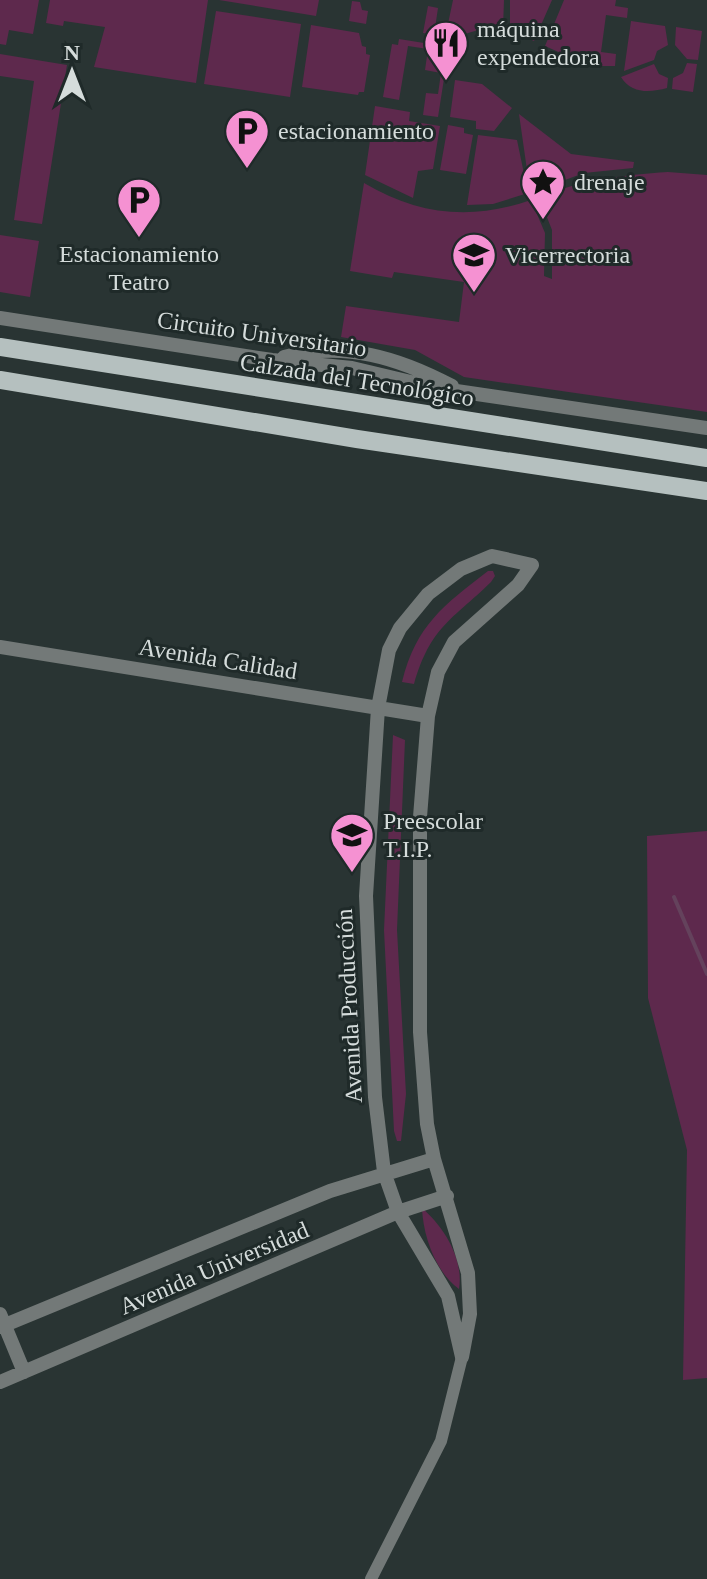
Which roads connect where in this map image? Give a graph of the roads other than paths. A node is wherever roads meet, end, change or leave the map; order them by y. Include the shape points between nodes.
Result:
1 (0, 318) edge
2 (0, 347) edge
3 (0, 380) edge
4 (707, 428) edge
5 (707, 458) edge
6 (707, 491) edge
7 (0, 647) edge
8 (378, 708) junction
9 (428, 716) junction
10 (434, 1159) junction
11 (384, 1172) junction
12 (447, 1196) junction
13 (398, 1212) junction
14 (2, 1322) edge
15 (462, 1357) junction
16 (24, 1372) junction
17 (0, 1382) edge
18 (371, 1579) edge

1 - 4 street, Circuito Universitario via 352,368 463,392
2 - 5 main road, Calzada del Tecnológico
3 - 6 main road
7 - 8 street, Avenida Calidad
8 - 9 street, Avenida Calidad
8 - 9 street, Avenida Producción via 389,650 428,594 480,560 506,557 532,565 518,585 454,642 438,672
8 - 11 street, Avenida Producción via 366,896 375,1097
9 - 10 street, Avenida Producción via 417,963
10 - 11 street, Avenida Universidad
10 - 12 street, Avenida Producción
11 - 13 street, Avenida Producción
11 - 14 street, Avenida Universidad
12 - 13 street, Avenida Universidad
12 - 15 street, Avenida Producción via 471,1295
13 - 15 street, Avenida Producción via 448,1296
13 - 16 street, Avenida Universidad
14 - 16 street
15 - 18 street, Avenida Producción via 441,1441
16 - 17 street, Avenida Universidad

